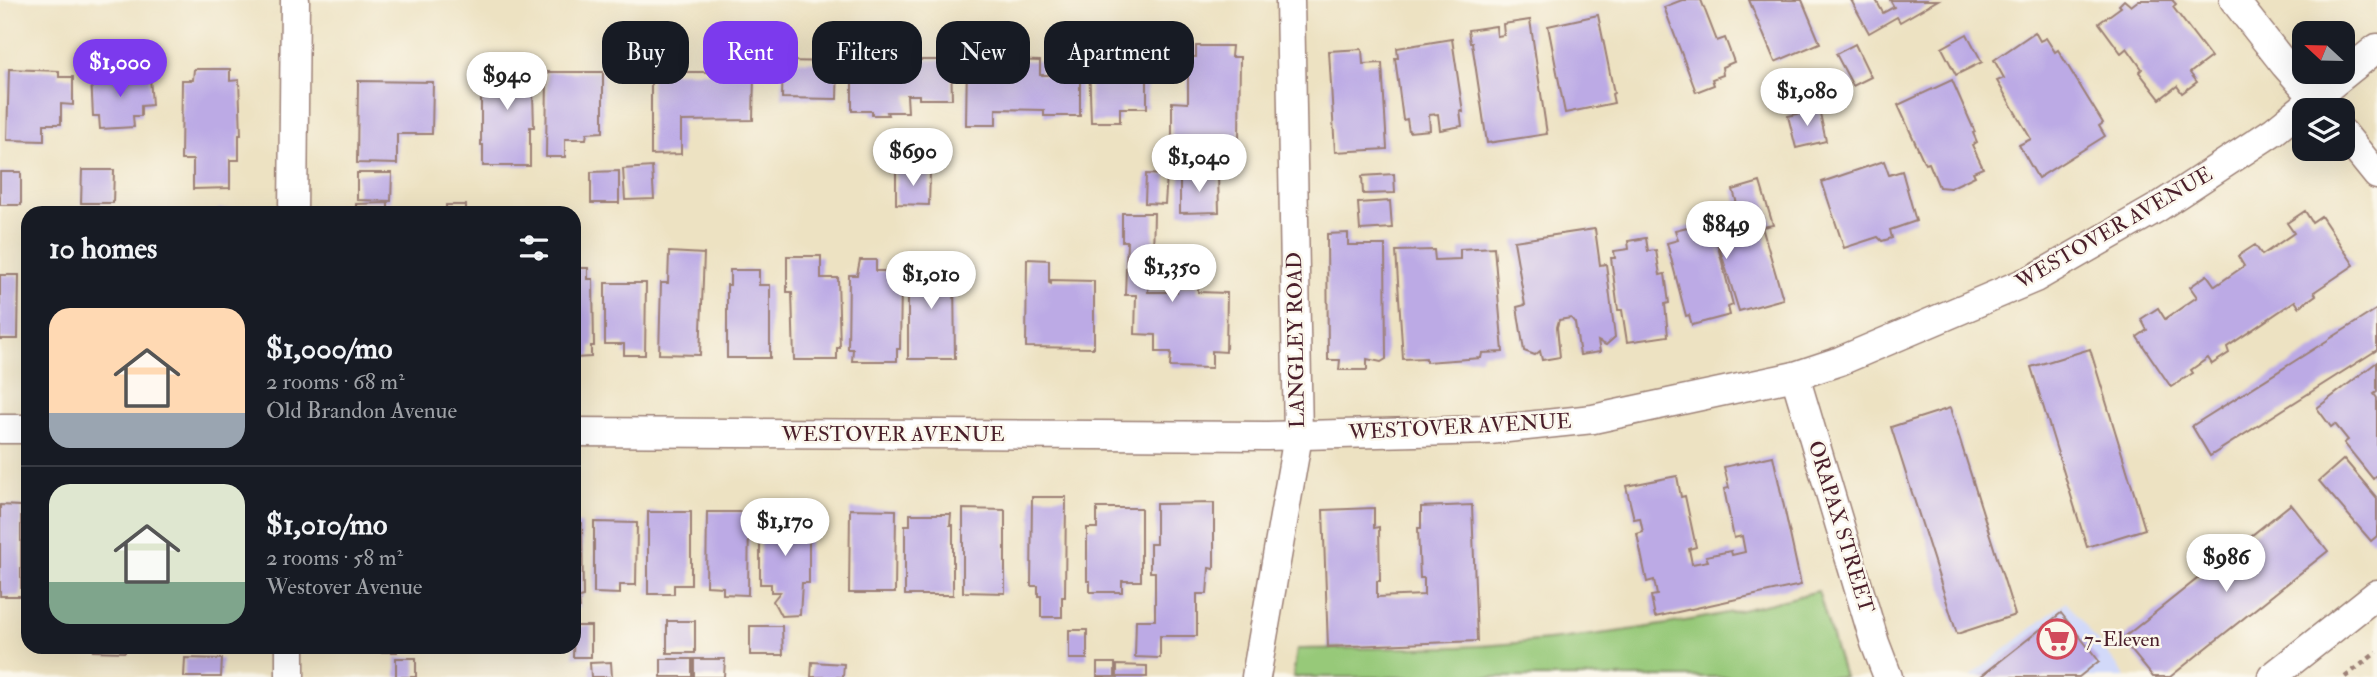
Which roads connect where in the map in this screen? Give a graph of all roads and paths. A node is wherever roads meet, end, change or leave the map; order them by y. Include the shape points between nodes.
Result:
1 (295, 0) edge
2 (1290, 0) edge
3 (2234, 0) edge
4 (2377, 48) edge
5 (2315, 98) edge
6 (2326, 98) edge
7 (2292, 120) edge
8 (2355, 148) edge
9 (2377, 175) edge
10 (293, 206) edge
11 (1795, 376) junction
12 (0, 429) edge
13 (21, 429) edge
14 (581, 432) edge
15 (1298, 436) junction
16 (2377, 594) edge
17 (2377, 652) edge
18 (290, 654) edge
19 (290, 677) edge
20 (1256, 677) edge
21 (1888, 677) edge
22 (2273, 677) edge
23 (2346, 677) edge

1 - 10 street
2 - 15 street, LANGLEY ROAD
3 - 5 street
4 - 6 street, WESTOVER AVENUE
7 - 11 street, WESTOVER AVENUE via 2157,208 2035,278
8 - 9 street
11 - 15 street, WESTOVER AVENUE via 1593,419 1489,430
11 - 21 street, ORAPAX STREET
12 - 13 street
14 - 15 street, WESTOVER AVENUE
15 - 20 street, LANGLEY ROAD
16 - 22 street
17 - 23 path
18 - 19 street

